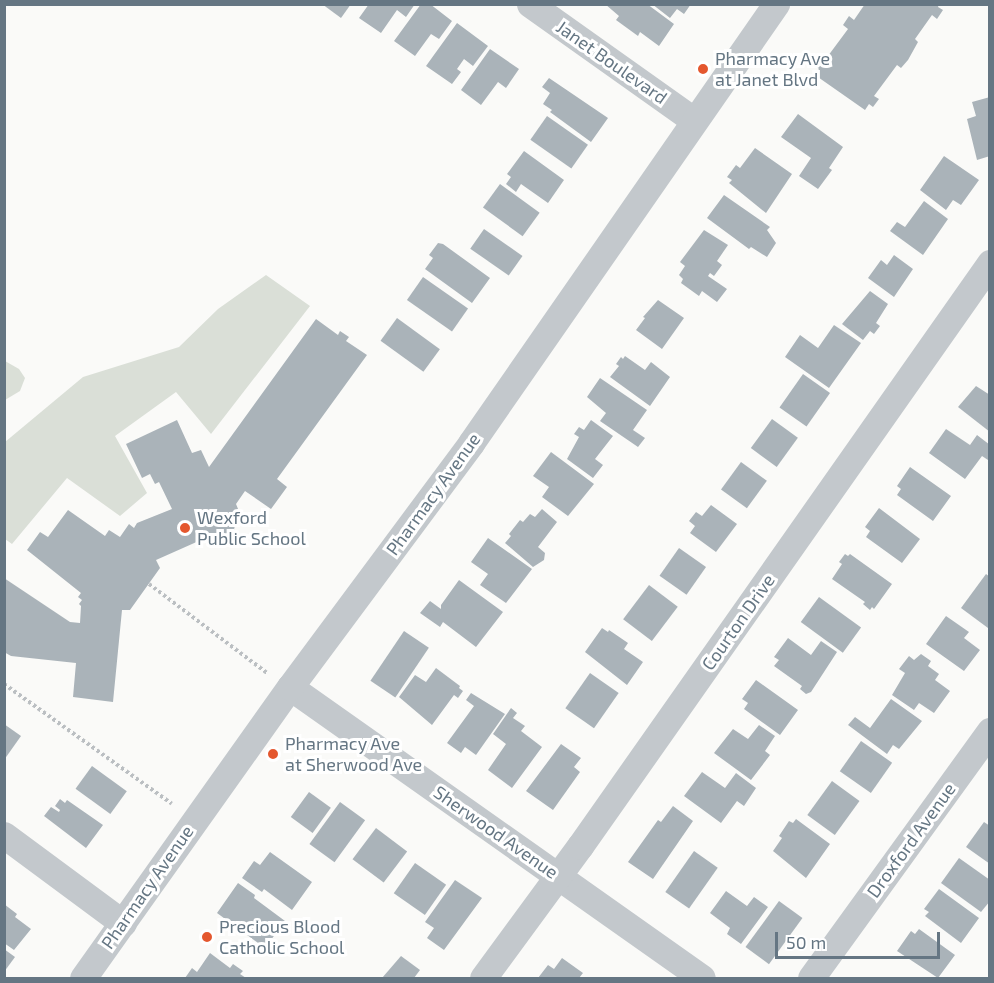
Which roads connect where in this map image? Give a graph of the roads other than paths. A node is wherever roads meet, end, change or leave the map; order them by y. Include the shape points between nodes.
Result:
1 (530, 4) edge
2 (776, 4) edge
3 (693, 120) junction
4 (990, 263) edge
5 (278, 680) junction
6 (990, 731) edge
7 (4, 836) edge
8 (557, 874) junction
9 (123, 923) junction
10 (83, 978) edge
11 (483, 978) edge
12 (702, 978) edge
13 (812, 978) edge

1 - 3 street, Janet Boulevard
2 - 3 street, Pharmacy Avenue
3 - 5 street, Pharmacy Avenue via 471,444
4 - 8 street, Courton Drive
5 - 8 street, Sherwood Avenue
5 - 9 street, Pharmacy Avenue
6 - 13 street, Droxford Avenue
7 - 9 street
8 - 11 street, Courton Drive
8 - 12 street, Sherwood Avenue
9 - 10 street, Pharmacy Avenue

